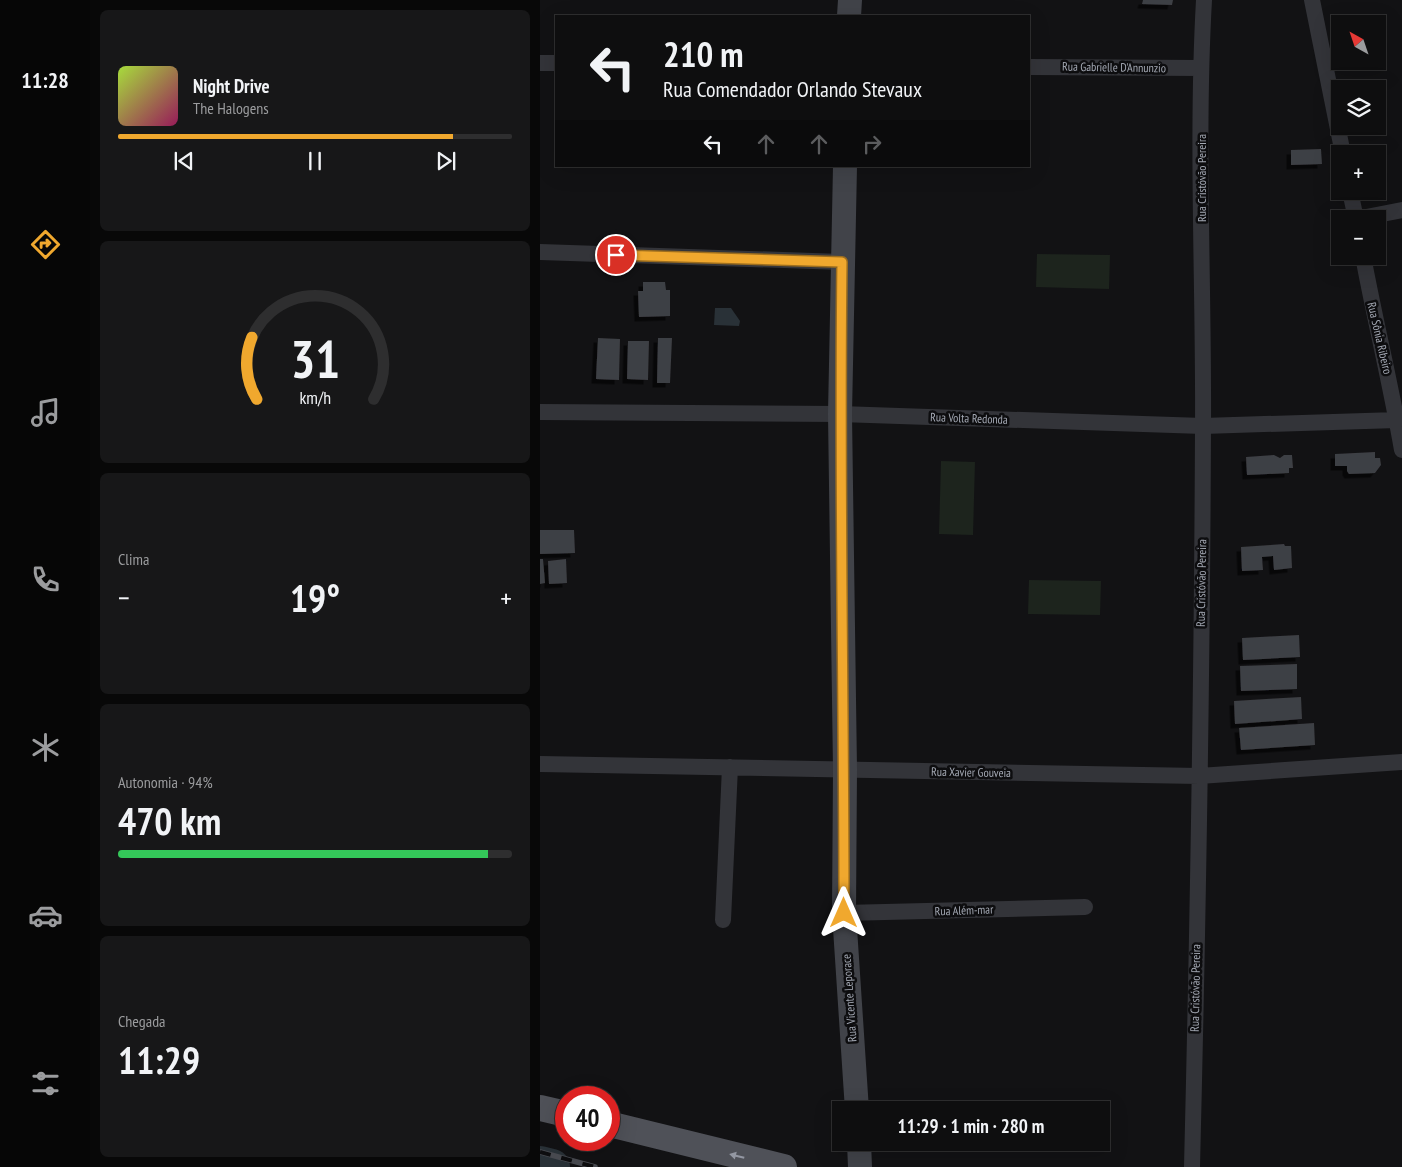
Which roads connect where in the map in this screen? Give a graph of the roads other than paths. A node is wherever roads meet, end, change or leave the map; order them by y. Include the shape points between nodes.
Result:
1 (850, 0) edge
2 (1204, 0) edge
3 (1312, 0) edge
4 (849, 15) edge
5 (540, 63) edge
6 (555, 63) edge
7 (1030, 66) edge
8 (1200, 68) junction
9 (1341, 145) edge
10 (845, 167) edge
11 (1402, 210) edge
12 (1386, 213) edge
13 (540, 252) edge
14 (842, 262) junction
15 (1365, 265) edge
16 (1397, 394) edge
17 (540, 412) edge
18 (840, 414) junction
19 (1397, 420) junction
20 (1203, 426) junction
21 (1402, 450) edge
22 (1402, 762) edge
23 (540, 764) edge
24 (730, 767) junction
25 (845, 770) junction
26 (1199, 776) junction
27 (1085, 907) dead end
28 (844, 913) junction
29 (723, 920) dead end
30 (856, 1101) edge
31 (540, 1108) edge
32 (555, 1111) edge
33 (620, 1127) edge
34 (859, 1151) edge
35 (784, 1167) edge
36 (860, 1167) edge
37 (1192, 1167) edge

1 - 4 street
2 - 8 street, Rua Cristóvão Pereira
3 - 9 street
5 - 6 street
7 - 8 street, Rua Gabrielle D'Annunzio
8 - 20 street, Rua Cristóvão Pereira
10 - 14 street, Rua Vicente Leporace
11 - 12 street
13 - 14 street
14 - 18 street, Rua Vicente Leporace
15 - 16 street, Rua Sônia Ribeiro
16 - 19 street, Rua Sônia Ribeiro
17 - 18 street, Rua Volta Redonda
18 - 20 street, Rua Volta Redonda
18 - 25 street, Rua Vicente Leporace
19 - 20 street, Rua Volta Redonda
19 - 21 street, Rua Sônia Ribeiro
20 - 26 street, Rua Cristóvão Pereira
22 - 26 street, Rua Xavier Gouveia
23 - 24 street, Rua Xavier Gouveia
24 - 25 street, Rua Xavier Gouveia
24 - 29 street
25 - 26 street, Rua Xavier Gouveia
25 - 28 street, Rua Vicente Leporace
26 - 37 street, Rua Cristóvão Pereira
27 - 28 street, Rua Além-mar
28 - 30 street, Rua Vicente Leporace
31 - 32 main road
35 -> 33 main road
34 - 36 street

